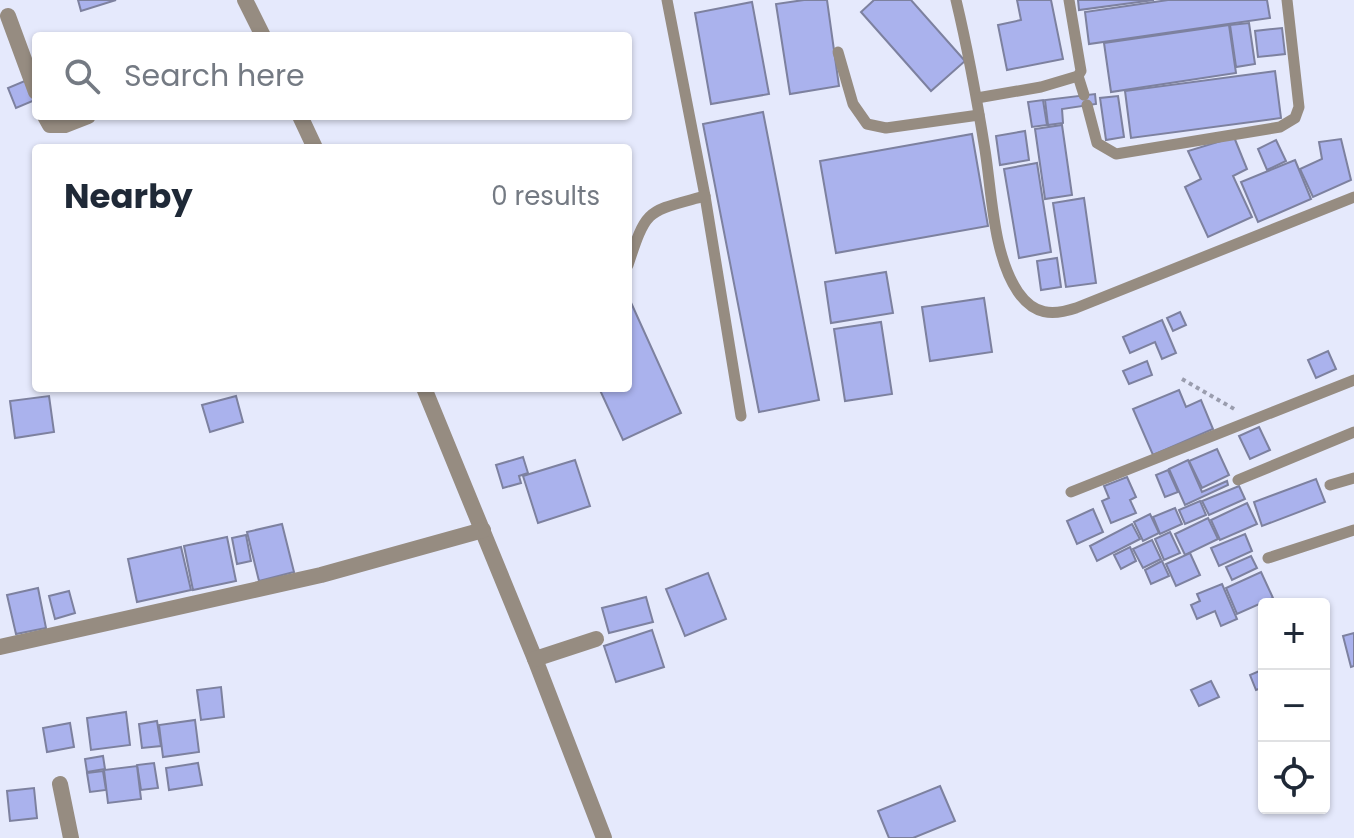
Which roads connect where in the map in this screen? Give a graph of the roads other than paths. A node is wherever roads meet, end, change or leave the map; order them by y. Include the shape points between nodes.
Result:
1 (245, 0) edge
2 (667, 0) edge
3 (956, 0) edge
4 (1069, 0) edge
5 (1287, 0) edge
6 (8, 16) dead end
7 (261, 32) edge
8 (838, 52) dead end
9 (1078, 76) junction
10 (32, 81) edge
11 (977, 98) junction
12 (979, 115) junction
13 (47, 120) edge
14 (78, 120) edge
15 (302, 120) edge
16 (313, 144) edge
17 (705, 196) junction
18 (1354, 197) edge
19 (632, 253) edge
20 (1354, 380) edge
21 (426, 392) edge
22 (741, 416) dead end
23 (1354, 432) edge
24 (1354, 478) edge
25 (1238, 480) dead end
26 (1330, 485) dead end
27 (1071, 492) dead end
28 (483, 530) junction
29 (1354, 530) edge
30 (1268, 558) dead end
31 (596, 639) dead end
32 (0, 647) edge
33 (535, 659) junction
34 (60, 784) dead end
35 (71, 838) edge
36 (604, 838) edge

1 - 7 street
2 - 17 lane
3 - 11 lane
4 - 9 lane
5 - 9 lane via 1299,107 1295,118 1280,127 1116,154 1097,143
6 - 10 street
8 - 12 lane via 853,104 867,124 886,128
9 - 11 lane
11 - 12 lane
12 - 18 lane via 1001,257 1019,294 1054,315
13 - 14 street via 50,125 65,125
15 - 16 street
17 - 19 lane via 650,215
17 - 22 lane
20 - 27 lane
21 - 28 street
23 - 25 lane
24 - 26 lane
28 - 32 street via 321,575
28 - 33 street
29 - 30 lane
31 - 33 street
33 - 36 street
34 - 35 street

